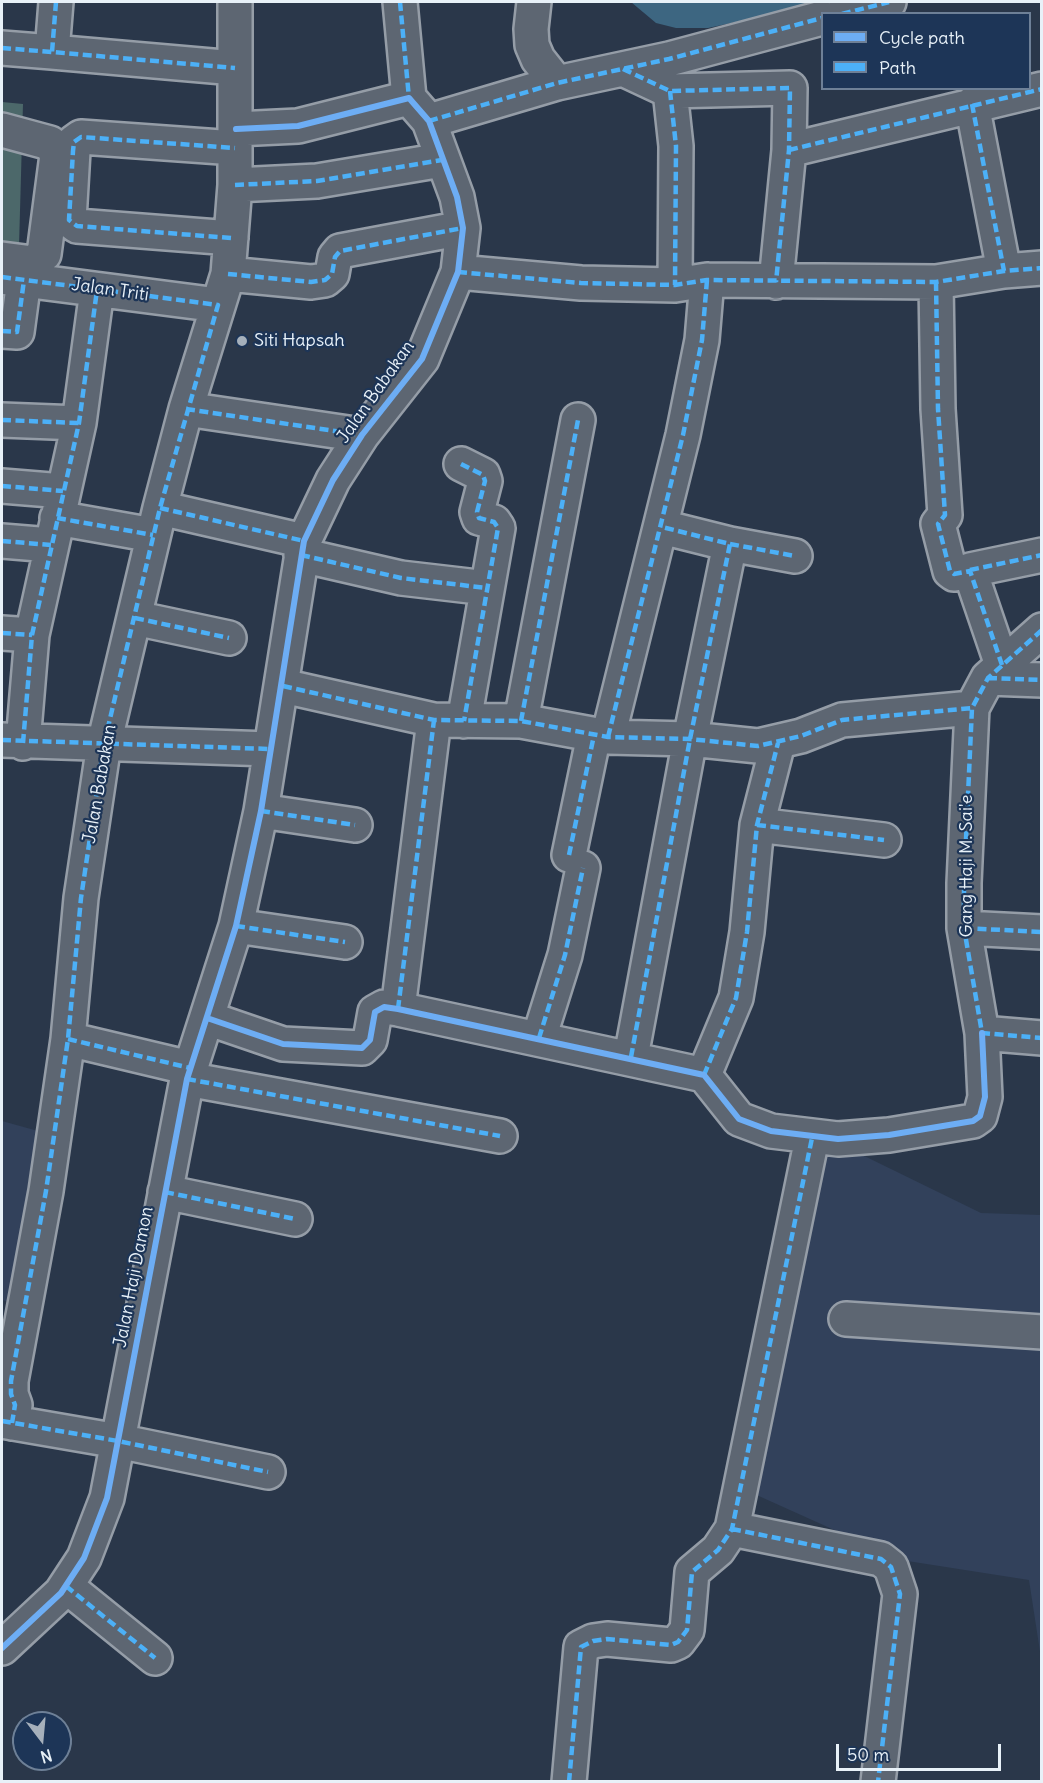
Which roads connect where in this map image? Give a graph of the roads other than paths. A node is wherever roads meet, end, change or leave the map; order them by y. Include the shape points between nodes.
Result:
1 (56, 2) edge
2 (235, 2) edge
3 (400, 2) edge
4 (534, 2) edge
5 (889, 2) edge
6 (850, 12) edge
7 (821, 18) edge
8 (2, 48) edge
9 (52, 52) junction
10 (235, 68) junction
11 (623, 69) junction
12 (557, 83) junction
13 (1041, 89) edge
14 (670, 91) junction
15 (972, 104) junction
16 (419, 109) junction
17 (2, 130) edge
18 (236, 139) junction
19 (789, 150) junction
20 (442, 160) junction
21 (235, 185) junction
22 (463, 228) junction
23 (231, 238) junction
24 (1041, 268) edge
25 (1004, 270) junction
26 (9, 272) edge
27 (458, 272) junction
28 (228, 274) junction
29 (707, 280) junction
30 (776, 282) junction
31 (936, 282) junction
32 (675, 285) junction
33 (97, 290) junction
34 (218, 305) junction
35 (2, 331) edge
36 (186, 409) junction
37 (2, 420) edge
38 (578, 420) dead end
39 (79, 423) junction
40 (362, 435) junction
41 (461, 464) dead end
42 (2, 486) edge
43 (57, 518) junction
44 (156, 521) junction
45 (663, 527) junction
46 (2, 541) edge
47 (730, 544) junction
48 (303, 548) junction
49 (1041, 555) edge
50 (795, 556) dead end
51 (970, 570) junction
52 (487, 588) junction
53 (135, 618) junction
54 (1041, 630) edge
55 (17, 634) edge
56 (229, 638) dead end
57 (995, 671) junction
58 (1041, 680) edge
59 (283, 686) junction
60 (972, 708) junction
61 (449, 721) junction
62 (521, 721) junction
63 (601, 736) junction
64 (690, 739) junction
65 (12, 742) edge
66 (778, 742) junction
67 (104, 744) junction
68 (270, 749) junction
69 (261, 811) junction
70 (355, 825) dead end
71 (757, 825) junction
72 (884, 840) dead end
73 (244, 883) joint
74 (236, 926) junction
75 (964, 928) junction
76 (1041, 932) edge
77 (345, 942) dead end
78 (398, 1009) junction
79 (207, 1018) junction
80 (982, 1033) junction
81 (539, 1038) junction
82 (1041, 1038) edge
83 (68, 1039) junction
84 (631, 1057) junction
85 (188, 1074) junction
86 (704, 1075) junction
87 (500, 1136) dead end
88 (812, 1138) junction
89 (165, 1192) junction
90 (295, 1219) dead end
91 (846, 1319) dead end
92 (1041, 1332) edge
93 (7, 1422) edge
94 (118, 1440) junction
95 (268, 1472) dead end
96 (732, 1529) junction
97 (66, 1586) junction
98 (2, 1648) edge
99 (155, 1658) dead end
100 (569, 1782) edge
101 (878, 1782) edge

1 - 9 street
2 - 10 street, Jalan Babakan
3 - 16 street, Jalan Babakan
4 - 12 street via 532,45
5 - 6 street
7 - 11 street
8 - 9 street
9 - 10 street
10 - 18 street, Jalan Babakan
11 - 12 street
11 - 14 street
12 - 16 street
13 - 15 street
14 - 19 street via 790,88
14 - 32 street via 676,146
15 - 19 street
15 - 25 street
16 - 18 street
16 - 20 street, Jalan Babakan
17 - 26 street via 50,143 57,155 44,254
18 - 21 street, Jalan Babakan
18 - 23 street via 81,137 74,142 70,199 69,220 77,226
19 - 30 street
20 - 21 street via 317,181
20 - 22 street, Jalan Babakan via 458,197
21 - 23 street, Jalan Babakan
22 - 27 street, Jalan Babakan
22 - 28 street via 340,251 332,274 325,280
23 - 28 street, Jalan Babakan
24 - 25 street
25 - 31 street
26 - 33 street, Jalan Triti
26 - 35 street via 17,332
27 - 32 street via 581,283
27 - 40 street, Jalan Babakan via 422,359
28 - 34 street, Jalan Babakan
29 - 30 street
29 - 32 street
29 - 45 street via 702,340
30 - 31 street
31 - 51 street via 945,515 938,524 950,571 954,574
33 - 34 street, Jalan Triti
33 - 39 street
34 - 36 street, Jalan Babakan
36 - 40 street
36 - 44 street, Jalan Babakan
37 - 39 street
38 - 62 street
39 - 43 street
40 - 48 street, Jalan Babakan via 333,480
41 - 52 street via 483,475 485,482 477,512 479,518 494,522 498,528
42 - 43 street
43 - 44 street
43 - 46 street
43 - 55 street
44 - 48 street
44 - 53 street, Jalan Babakan
45 - 47 street
45 - 63 street
47 - 50 street
47 - 64 street
48 - 52 street via 400,578
48 - 59 street, Jalan Babakan
49 - 51 street
51 - 57 street
52 - 61 street
53 - 56 street
53 - 67 street, Jalan Babakan
54 - 57 street
55 - 65 street
57 - 58 street
57 - 60 street, Gang Haji M. Sai'e
59 - 61 street
59 - 68 street, Jalan Babakan
60 - 66 street via 842,720
60 - 75 street, Gang Haji M. Sai'e via 964,836
61 - 62 street
61 - 78 street
62 - 63 street
63 - 64 street
63 - 81 street via 576,861 565,955
64 - 66 street via 758,746
64 - 84 street
65 - 67 street
66 - 71 street
67 - 68 street
67 - 83 street, Jalan Babakan via 81,898
68 - 69 street, Jalan Babakan
69 - 70 street
69 - 73 street, Jalan Babakan
71 - 72 street
71 - 86 street via 736,998
73 - 74 street, Jalan Haji Damon
74 - 77 street
74 - 79 street, Jalan Haji Damon
75 - 76 street
75 - 80 street, Gang Haji M. Sai'e
78 - 79 street via 384,1007 375,1012 370,1040 362,1048 283,1044
78 - 81 street
79 - 85 street, Jalan Haji Damon
80 - 82 street
80 - 88 street, Gang Haji M. Sai'e via 986,1097 980,1116 974,1121 889,1135
81 - 84 street
83 - 85 street
83 - 93 street, Jalan Babakan via 46,1191 11,1381 10,1394 15,1405
84 - 86 street
85 - 87 street
85 - 89 street, Jalan Haji Damon
86 - 88 street via 739,1119 771,1131
88 - 96 street
89 - 90 street
89 - 94 street, Jalan Haji Damon
91 - 92 street
93 - 94 street
94 - 95 street
94 - 97 street, Jalan Haji Damon via 107,1498 84,1558
96 - 100 street via 718,1550 692,1572 687,1630 678,1642 671,1645 607,1639 581,1647
96 - 101 street via 881,1559 891,1567 900,1594
97 - 98 street, Jalan Haji Damon
97 - 99 street

